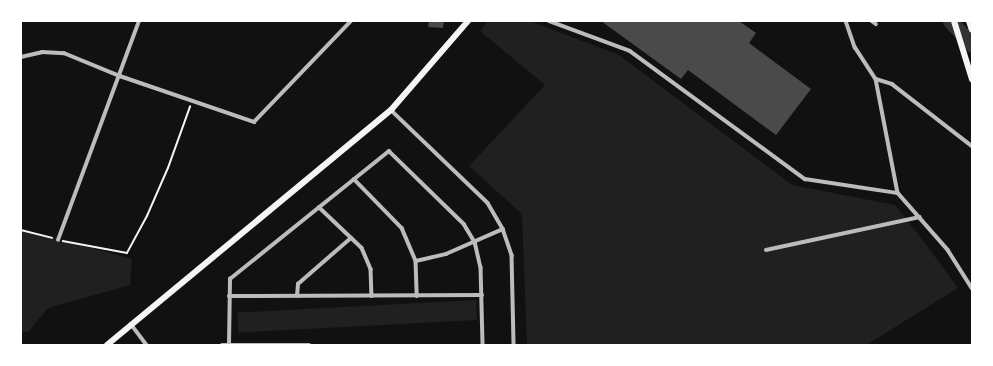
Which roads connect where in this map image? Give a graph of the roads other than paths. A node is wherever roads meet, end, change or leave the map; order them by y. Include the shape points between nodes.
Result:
1 (139, 21) edge
2 (351, 21) edge
3 (468, 21) edge
4 (549, 21) edge
5 (846, 21) edge
6 (872, 21) edge
7 (954, 21) edge
8 (969, 21) edge
9 (876, 24) dead end
10 (972, 30) edge
11 (21, 57) edge
12 (120, 76) junction
13 (876, 79) junction
14 (972, 79) edge
15 (391, 110) junction
16 (972, 146) edge
17 (354, 179) junction
18 (898, 193) junction
19 (319, 207) junction
20 (920, 216) junction
21 (503, 229) junction
22 (352, 238) junction
23 (58, 240) road end
24 (475, 242) junction
25 (766, 250) dead end
26 (416, 261) junction
27 (972, 288) edge
28 (482, 295) junction
29 (229, 296) junction
30 (297, 296) junction
31 (372, 296) junction
32 (417, 296) junction
33 (131, 324) junction
34 (229, 344) junction
35 (108, 345) edge
36 (147, 345) edge
37 (222, 345) edge
38 (309, 345) edge
39 (483, 345) edge
40 (514, 345) edge

1 - 12 street
2 - 12 street via 254,122
3 - 15 highway
4 - 18 street via 630,52 805,179
5 - 13 street via 855,47
6 - 9 street
7 - 14 highway
8 - 10 highway
11 - 12 street via 42,52 64,53
12 - 23 street
13 - 16 street via 892,84
13 - 18 street
15 - 21 street via 488,203
15 - 33 highway
17 - 19 street
17 - 24 street via 389,151 464,224
17 - 26 street via 402,228
18 - 20 street
19 - 22 street
19 - 29 street via 230,279
20 - 25 street
20 - 27 street via 948,250
21 - 24 street
21 - 40 street via 512,255
22 - 30 street via 298,284
22 - 31 street via 362,248 371,269
24 - 26 street via 446,254
24 - 28 street via 481,267
26 - 32 street
28 - 32 street
28 - 39 street
29 - 30 street
29 - 34 street
30 - 31 street
31 - 32 street
33 - 35 highway
33 - 36 street
34 - 37 street
34 - 38 street

